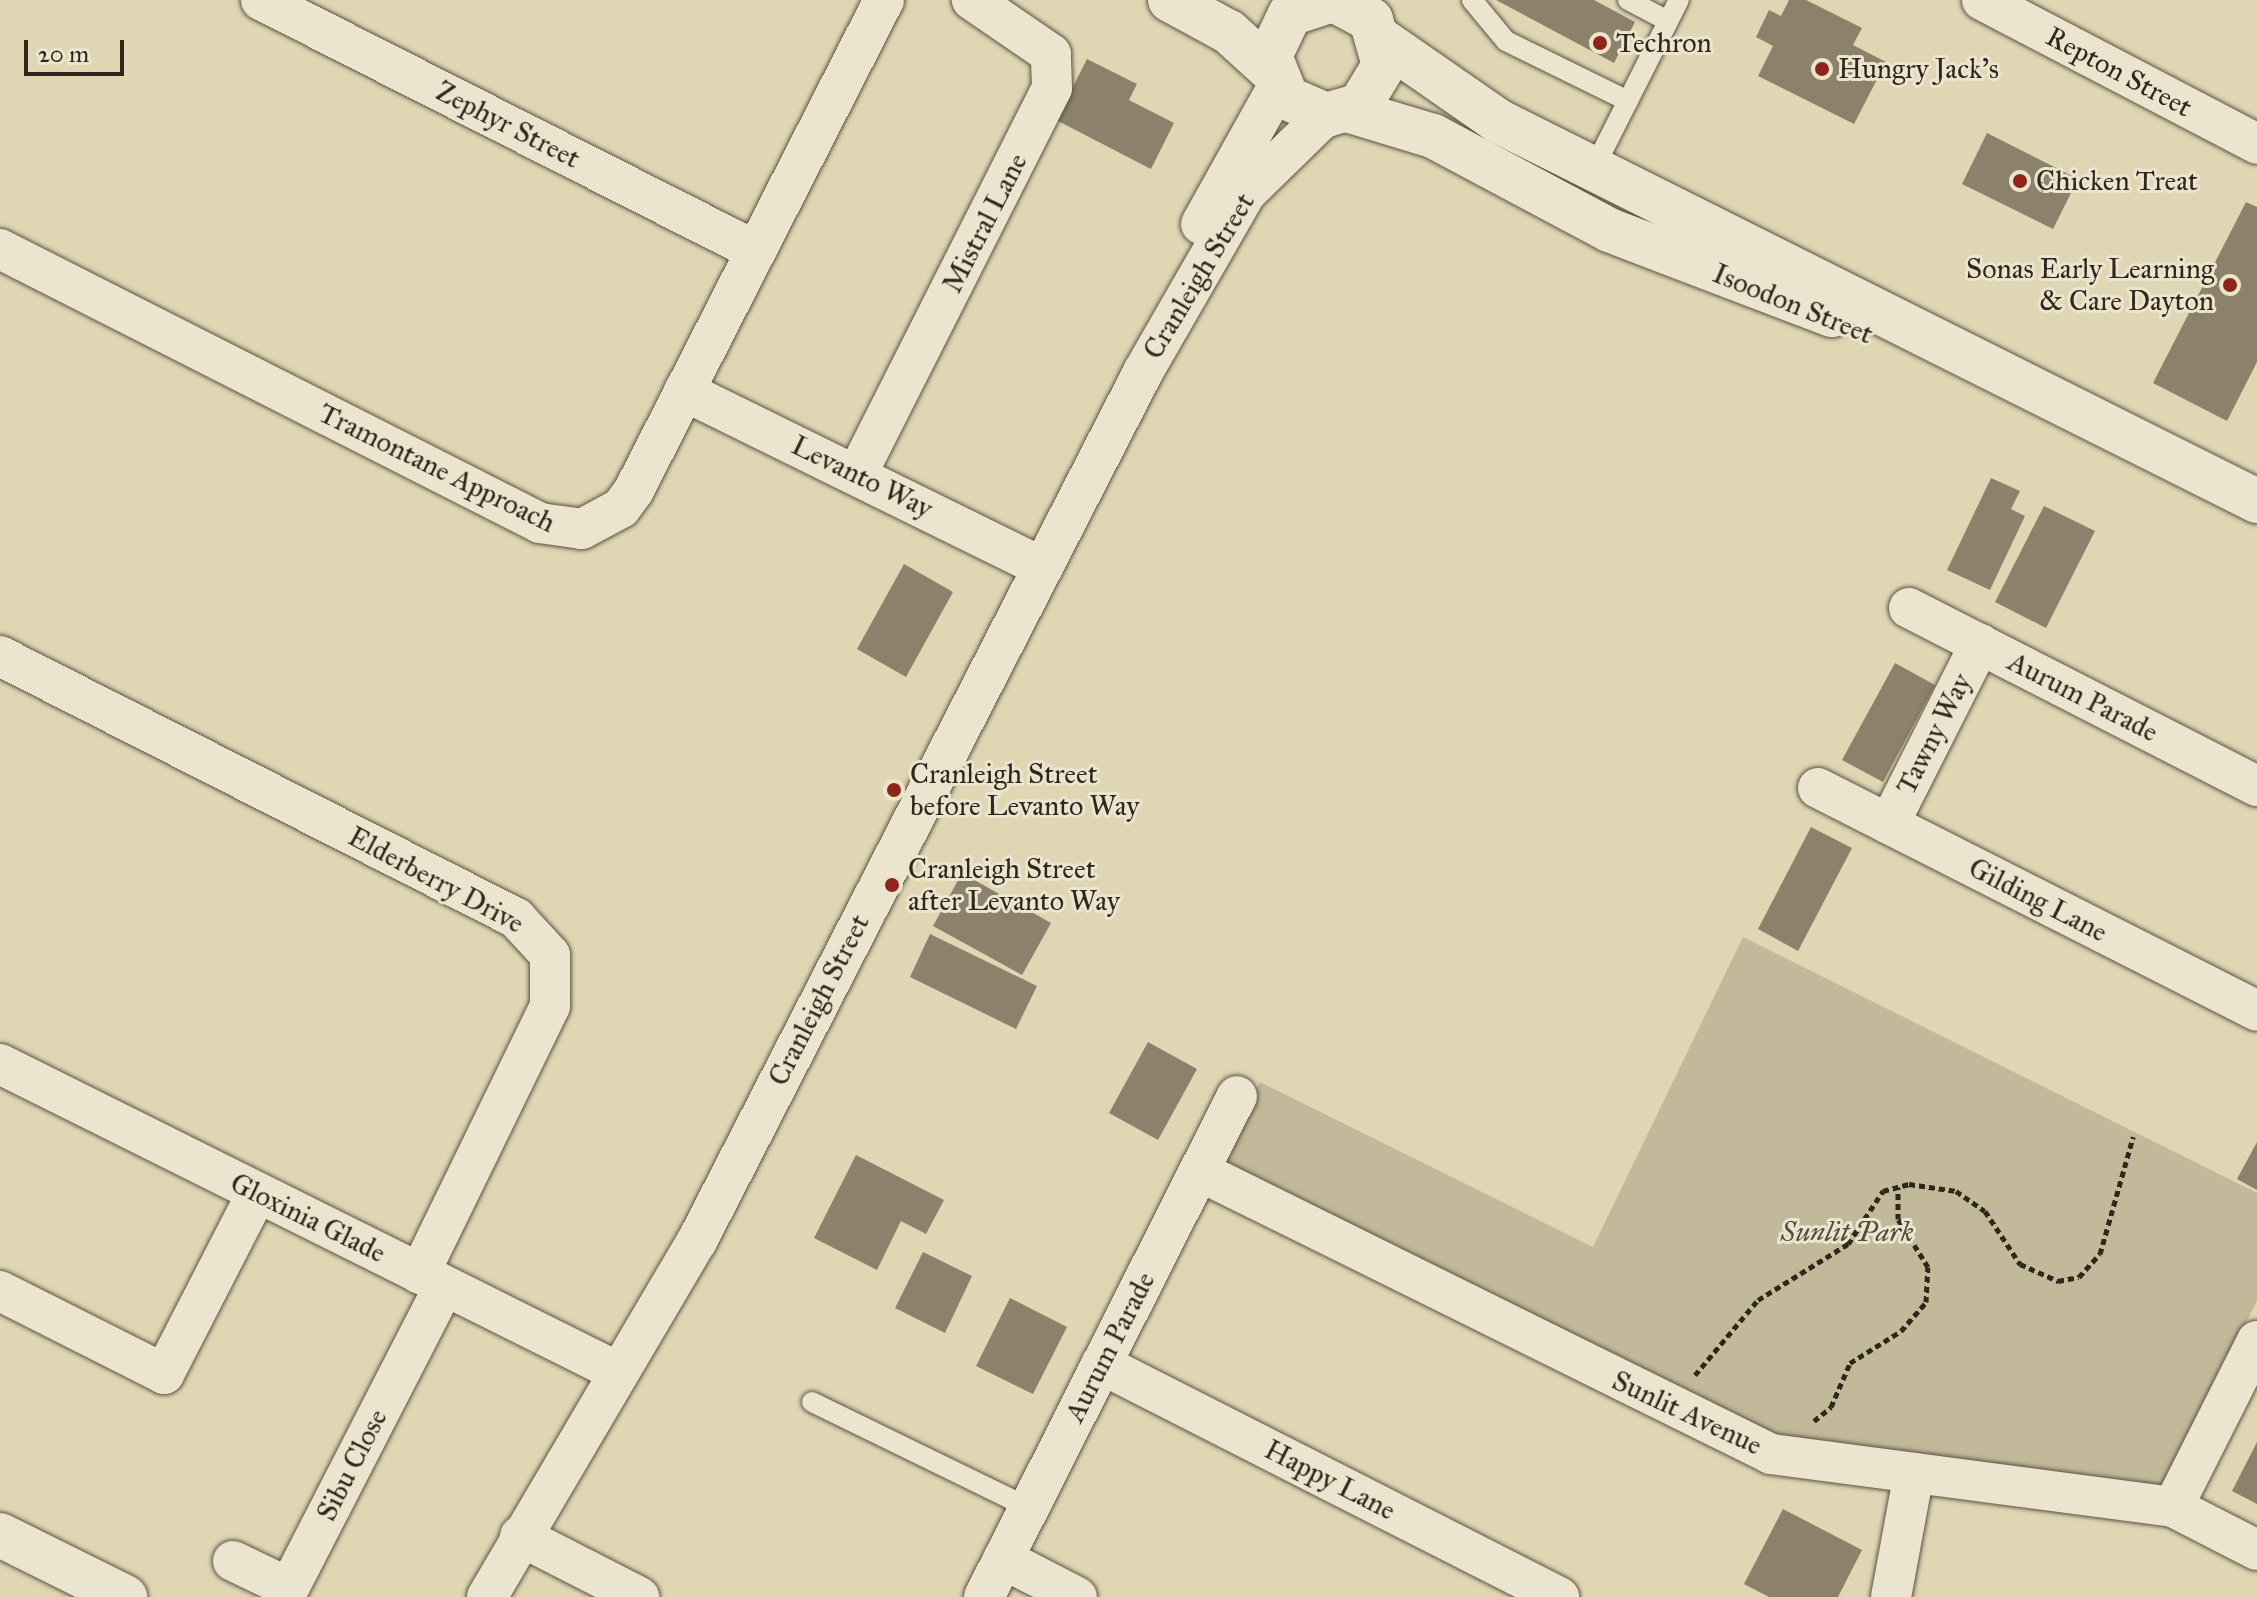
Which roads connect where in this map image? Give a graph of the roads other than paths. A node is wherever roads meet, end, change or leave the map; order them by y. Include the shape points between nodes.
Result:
1 (261, 0) edge
2 (884, 0) edge
3 (972, 0) edge
4 (1170, 0) edge
5 (1472, 0) edge
6 (1628, 0) edge
7 (1679, 0) edge
8 (1982, 0) edge
9 (1316, 1) edge
10 (1668, 21) junction
11 (1381, 24) edge
12 (1275, 79) junction
13 (1628, 101) junction
14 (1338, 113) junction
15 (2257, 144) edge
16 (1594, 168) junction
17 (0, 249) edge
18 (754, 250) junction
19 (1143, 372) junction
20 (684, 391) junction
21 (857, 474) junction
22 (2248, 496) edge
23 (1039, 566) junction
24 (1909, 608) dead end
25 (1980, 644) junction
26 (0, 656) edge
27 (2257, 786) edge
28 (1818, 788) dead end
29 (1889, 824) junction
30 (2257, 1011) edge
31 (0, 1064) edge
32 (1237, 1096) dead end
33 (1199, 1171) junction
34 (257, 1193) junction
35 (431, 1280) junction
36 (0, 1291) edge
37 (2257, 1341) edge
38 (1101, 1364) junction
39 (616, 1371) junction
40 (812, 1402) dead end
41 (1914, 1473) junction
42 (2173, 1507) junction
43 (1029, 1508) junction
44 (0, 1535) edge
45 (520, 1536) junction
46 (2257, 1550) edge
47 (1003, 1559) junction
48 (233, 1561) dead end
49 (0, 1565) edge
50 (486, 1589) edge
51 (61, 1597) edge
52 (125, 1597) edge
53 (639, 1597) edge
54 (984, 1597) edge
55 (1077, 1597) edge
56 (1559, 1597) edge
57 (1891, 1597) edge

1 - 18 street, Zephyr Street
2 - 18 street, Tramontane Approach
3 - 21 street, Mistral Lane via 1051,54 1052,88
4 - 12 street, Isoodon Street via 1229,32
5 - 13 lane via 1506,41
6 - 10 lane
7 - 10 lane
8 - 15 street, Repton Street
9 - 11 street, Isoodon Street via 1363,11
9 - 12 street, Isoodon Street via 1273,40
10 - 13 lane
11 - 14 street via 1377,88
11 - 16 street, Isoodon Street via 1498,121
12 - 14 street, Isoodon Street via 1299,108
12 - 19 street, Cranleigh Street via 1165,295
13 - 16 lane
14 - 19 street, Cranleigh Street via 1246,193
14 - 22 street, Isoodon Street via 1433,136 1609,230 1860,325 2001,406
16 - 22 street, Isoodon Street
17 - 20 street, Tramontane Approach via 562,530 604,521 621,508
18 - 20 street, Tramontane Approach
19 - 23 street, Cranleigh Street
20 - 21 street, Levanto Way
21 - 23 street, Levanto Way
23 - 39 street, Cranleigh Street via 697,1241
24 - 25 street, Aurum Parade
25 - 27 street, Aurum Parade
25 - 29 street, Tawny Way
26 - 35 street, Elderberry Drive via 516,918 550,955 550,1006
28 - 29 street, Gilding Lane
29 - 30 street, Gilding Lane
31 - 34 street, Gloxinia Glade
32 - 33 street, Aurum Parade
33 - 38 street, Aurum Parade
33 - 41 street, Sunlit Avenue via 1737,1441 1771,1454
34 - 35 street, Gloxinia Glade
34 - 36 street via 164,1374
35 - 39 street, Gloxinia Glade
35 - 48 street, Sibu Close via 289,1588
37 - 42 street
38 - 43 street, Aurum Parade
38 - 56 street, Happy Lane
39 - 45 street, Cranleigh Street
40 - 43 lane
41 - 42 street, Sunlit Avenue
41 - 57 street
42 - 46 street, Sunlit Avenue
43 - 47 street, Aurum Parade
44 - 52 street
45 - 50 street, Cranleigh Street
45 - 53 street
47 - 54 street, Aurum Parade
47 - 55 street
49 - 51 street

